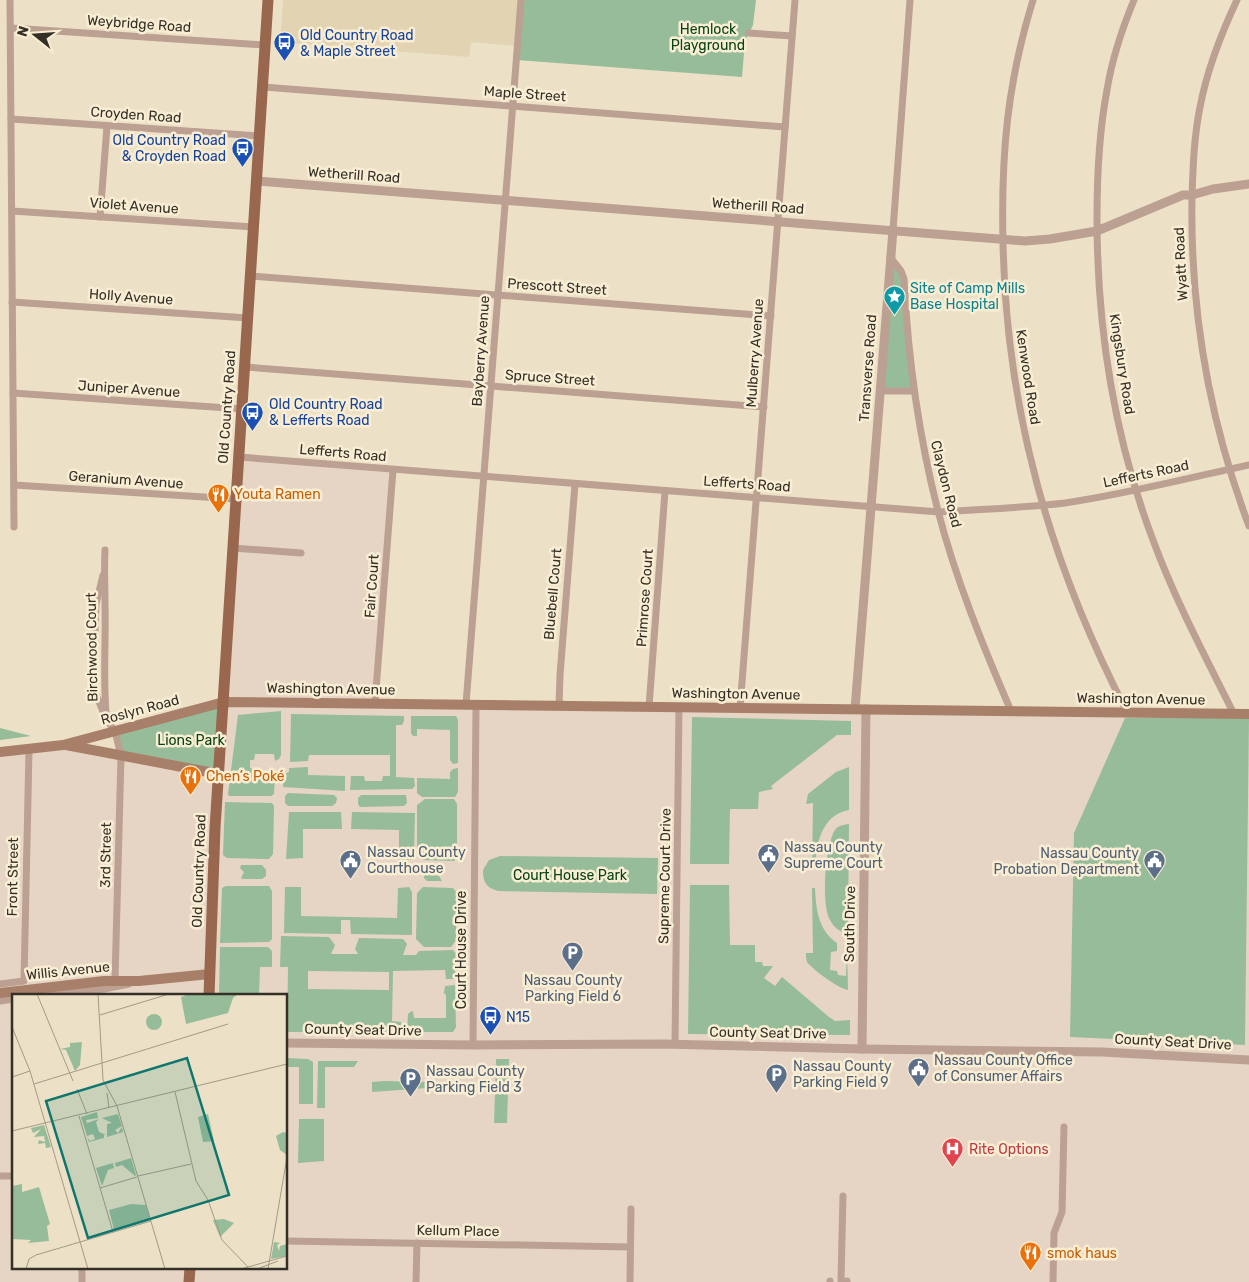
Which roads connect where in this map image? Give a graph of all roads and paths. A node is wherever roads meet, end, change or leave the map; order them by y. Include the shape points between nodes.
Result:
1 (10, 0) edge
2 (268, 0) edge
3 (521, 0) edge
4 (795, 0) edge
5 (910, 0) edge
6 (1033, 0) edge
7 (1134, 0) edge
8 (1237, 0) edge
9 (11, 28) junction
10 (749, 32) dead end
11 (792, 36) junction
12 (265, 45) junction
13 (263, 87) junction
14 (513, 106) junction
15 (11, 119) junction
16 (107, 126) junction
17 (785, 127) junction
18 (260, 136) junction
19 (257, 181) junction
20 (1249, 184) edge
21 (1192, 195) junction
22 (505, 200) junction
23 (12, 211) junction
24 (100, 217) junction
25 (778, 221) junction
26 (254, 227) junction
27 (893, 230) junction
28 (1097, 231) junction
29 (1003, 238) junction
30 (890, 256) junction
31 (251, 276) junction
32 (498, 295) junction
33 (12, 302) junction
34 (771, 316) junction
35 (248, 318) junction
36 (245, 367) junction
37 (491, 386) junction
38 (880, 390) junction
39 (914, 391) junction
40 (13, 393) junction
41 (764, 407) junction
42 (242, 409) junction
43 (239, 457) junction
44 (1249, 465) edge
45 (1229, 469) junction
46 (393, 470) junction
47 (484, 477) junction
48 (575, 484) junction
49 (14, 485) junction
50 (1136, 489) junction
51 (665, 491) junction
52 (757, 498) junction
53 (236, 499) junction
54 (1042, 505) junction
55 (871, 507) junction
56 (938, 512) junction
57 (1249, 526) edge
58 (14, 527) dead end
59 (233, 548) junction
60 (105, 550) dead end
61 (301, 553) dead end
62 (103, 575) junction
63 (224, 702) junction
64 (375, 703) junction
65 (471, 705) junction
66 (559, 706) junction
67 (649, 707) junction
68 (680, 707) junction
69 (740, 708) junction
70 (861, 709) junction
71 (1011, 711) junction
72 (1126, 712) junction
73 (1234, 714) junction
74 (1249, 714) edge
75 (106, 719) junction
76 (114, 731) junction
77 (63, 744) junction
78 (29, 750) junction
79 (0, 752) edge
80 (121, 756) junction
81 (218, 774) junction
82 (210, 974) junction
83 (115, 980) junction
84 (139, 981) junction
85 (0, 984) edge
86 (0, 992) edge
87 (78, 994) edge
88 (209, 994) edge
89 (288, 1043) edge
90 (675, 1044) junction
91 (473, 1045) junction
92 (862, 1049) junction
93 (1249, 1060) edge
94 (1064, 1127) dead end
95 (842, 1196) dead end
96 (631, 1209) dead end
97 (288, 1241) edge
98 (416, 1243) junction
99 (630, 1247) junction
100 (845, 1281) edge
101 (416, 1282) edge
102 (630, 1282) edge
103 (1053, 1282) edge

1 - 9 street
2 - 12 main road, Old Country Road
3 - 14 street, Bayberry Avenue
4 - 11 street, Mulberry Avenue
5 - 27 street, Transverse Road
6 - 29 street, Kenwood Road via 1015,66 1005,129
7 - 28 street, Kingsbury Road via 1107,89 1099,148
8 - 21 street, Wyatt Road via 1218,44 1202,98 1195,137
9 - 12 street, Weybridge Road
9 - 15 street
10 - 11 street
11 - 17 street, Mulberry Avenue
12 - 13 main road, Old Country Road
13 - 14 street, Maple Street
13 - 18 main road, Old Country Road
14 - 17 street, Maple Street
14 - 22 street, Bayberry Avenue
15 - 16 street, Croyden Road
15 - 23 street
16 - 18 street, Croyden Road
16 - 24 street
17 - 25 street, Mulberry Avenue
18 - 19 main road, Old Country Road
19 - 22 street, Wetherill Road
19 - 26 main road, Old Country Road
20 - 21 street, Wetherill Road via 1213,188
21 - 28 street, Wetherill Road via 1183,195
21 - 45 street, Wyatt Road via 1197,321 1210,398
22 - 25 street, Wetherill Road
22 - 32 street, Bayberry Avenue
23 - 24 street, Violet Avenue
23 - 33 street
24 - 26 street, Violet Avenue
25 - 27 street, Wetherill Road
25 - 34 street, Mulberry Avenue
26 - 31 main road, Old Country Road
27 - 29 street, Wetherill Road
27 - 30 street, Transverse Road
28 - 29 street, Wetherill Road via 1050,240
28 - 50 street, Kingsbury Road via 1099,288 1107,357 1121,433
29 - 54 street, Kenwood Road via 1011,356 1023,428
30 - 38 street, Transverse Road
30 - 39 street, Claydon Road via 904,278
31 - 32 street, Prescott Street
31 - 35 main road, Old Country Road
32 - 34 street, Prescott Street
32 - 37 street, Bayberry Avenue
33 - 35 street, Holly Avenue
33 - 40 street
34 - 41 street, Mulberry Avenue
35 - 36 main road, Old Country Road
36 - 37 street, Spruce Street
36 - 42 main road, Old Country Road
37 - 41 street, Spruce Street
37 - 47 street, Bayberry Avenue
38 - 39 street
38 - 55 street, Transverse Road
39 - 56 street, Claydon Road
40 - 42 street, Juniper Avenue
40 - 49 street
41 - 52 street, Mulberry Avenue
42 - 43 main road, Old Country Road
43 - 46 street, Lefferts Road
43 - 53 main road, Old Country Road
44 - 45 street, Lefferts Road
45 - 50 street, Lefferts Road
45 - 57 street, Wyatt Road
46 - 47 street, Lefferts Road
46 - 64 street, Fair Court
47 - 48 street, Lefferts Road
47 - 65 street, Bayberry Avenue
48 - 51 street, Lefferts Road
48 - 66 street, Bluebell Court
49 - 53 street, Geranium Avenue
49 - 58 street
50 - 54 street, Lefferts Road
50 - 73 street, Kingsbury Road via 1174,594
51 - 52 street, Lefferts Road
51 - 67 street, Primrose Court
52 - 55 street, Lefferts Road
52 - 69 street, Mulberry Avenue
53 - 59 main road, Old Country Road
54 - 56 street, Lefferts Road
54 - 72 street, Kenwood Road via 1080,615
55 - 56 street, Lefferts Road
55 - 70 street, Transverse Road
56 - 71 street, Claydon Road via 970,609
59 - 61 street
59 - 63 main road, Old Country Road
60 - 62 street, Birchwood Court
62 - 75 street, Birchwood Court
62 - 75 street, Birchwood Court via 96,604 93,687
63 - 64 main road, Washington Avenue
63 - 76 main road, Roslyn Road
63 - 81 main road, Old Country Road
64 - 65 main road, Washington Avenue
65 - 66 main road, Washington Avenue
65 - 91 street, Court House Drive
66 - 67 main road, Washington Avenue
67 - 68 main road, Washington Avenue
68 - 69 main road, Washington Avenue
68 - 90 street, Supreme Court Drive
69 - 70 main road, Washington Avenue
70 - 71 main road, Washington Avenue
70 - 92 street, South Drive
71 - 72 main road, Washington Avenue
72 - 73 main road, Washington Avenue
73 - 74 main road, Washington Avenue
75 - 76 street, Birchwood Court
76 - 77 main road, Roslyn Road
76 - 80 street, 3rd Street
77 - 78 main road, Roslyn Road
77 - 80 main road, Roslyn Road
78 - 79 main road, Roslyn Road
78 - 85 street, Front Street via 24,981
80 - 81 main road, Roslyn Road
80 - 83 street, 3rd Street
81 - 82 main road, Old Country Road
82 - 84 main road, Willis Avenue
82 - 88 main road, Old Country Road
83 - 84 main road, Willis Avenue
83 - 86 main road, Willis Avenue
84 - 87 street, Willis Avenue
89 - 91 street, County Seat Drive
90 - 91 street, County Seat Drive
90 - 92 street, County Seat Drive
92 - 93 street, County Seat Drive via 1102,1052
94 - 103 street via 1062,1212 1054,1233
95 - 100 street
96 - 99 street
97 - 98 street, Kellum Place
98 - 99 street, Kellum Place
98 - 101 street
99 - 102 street

